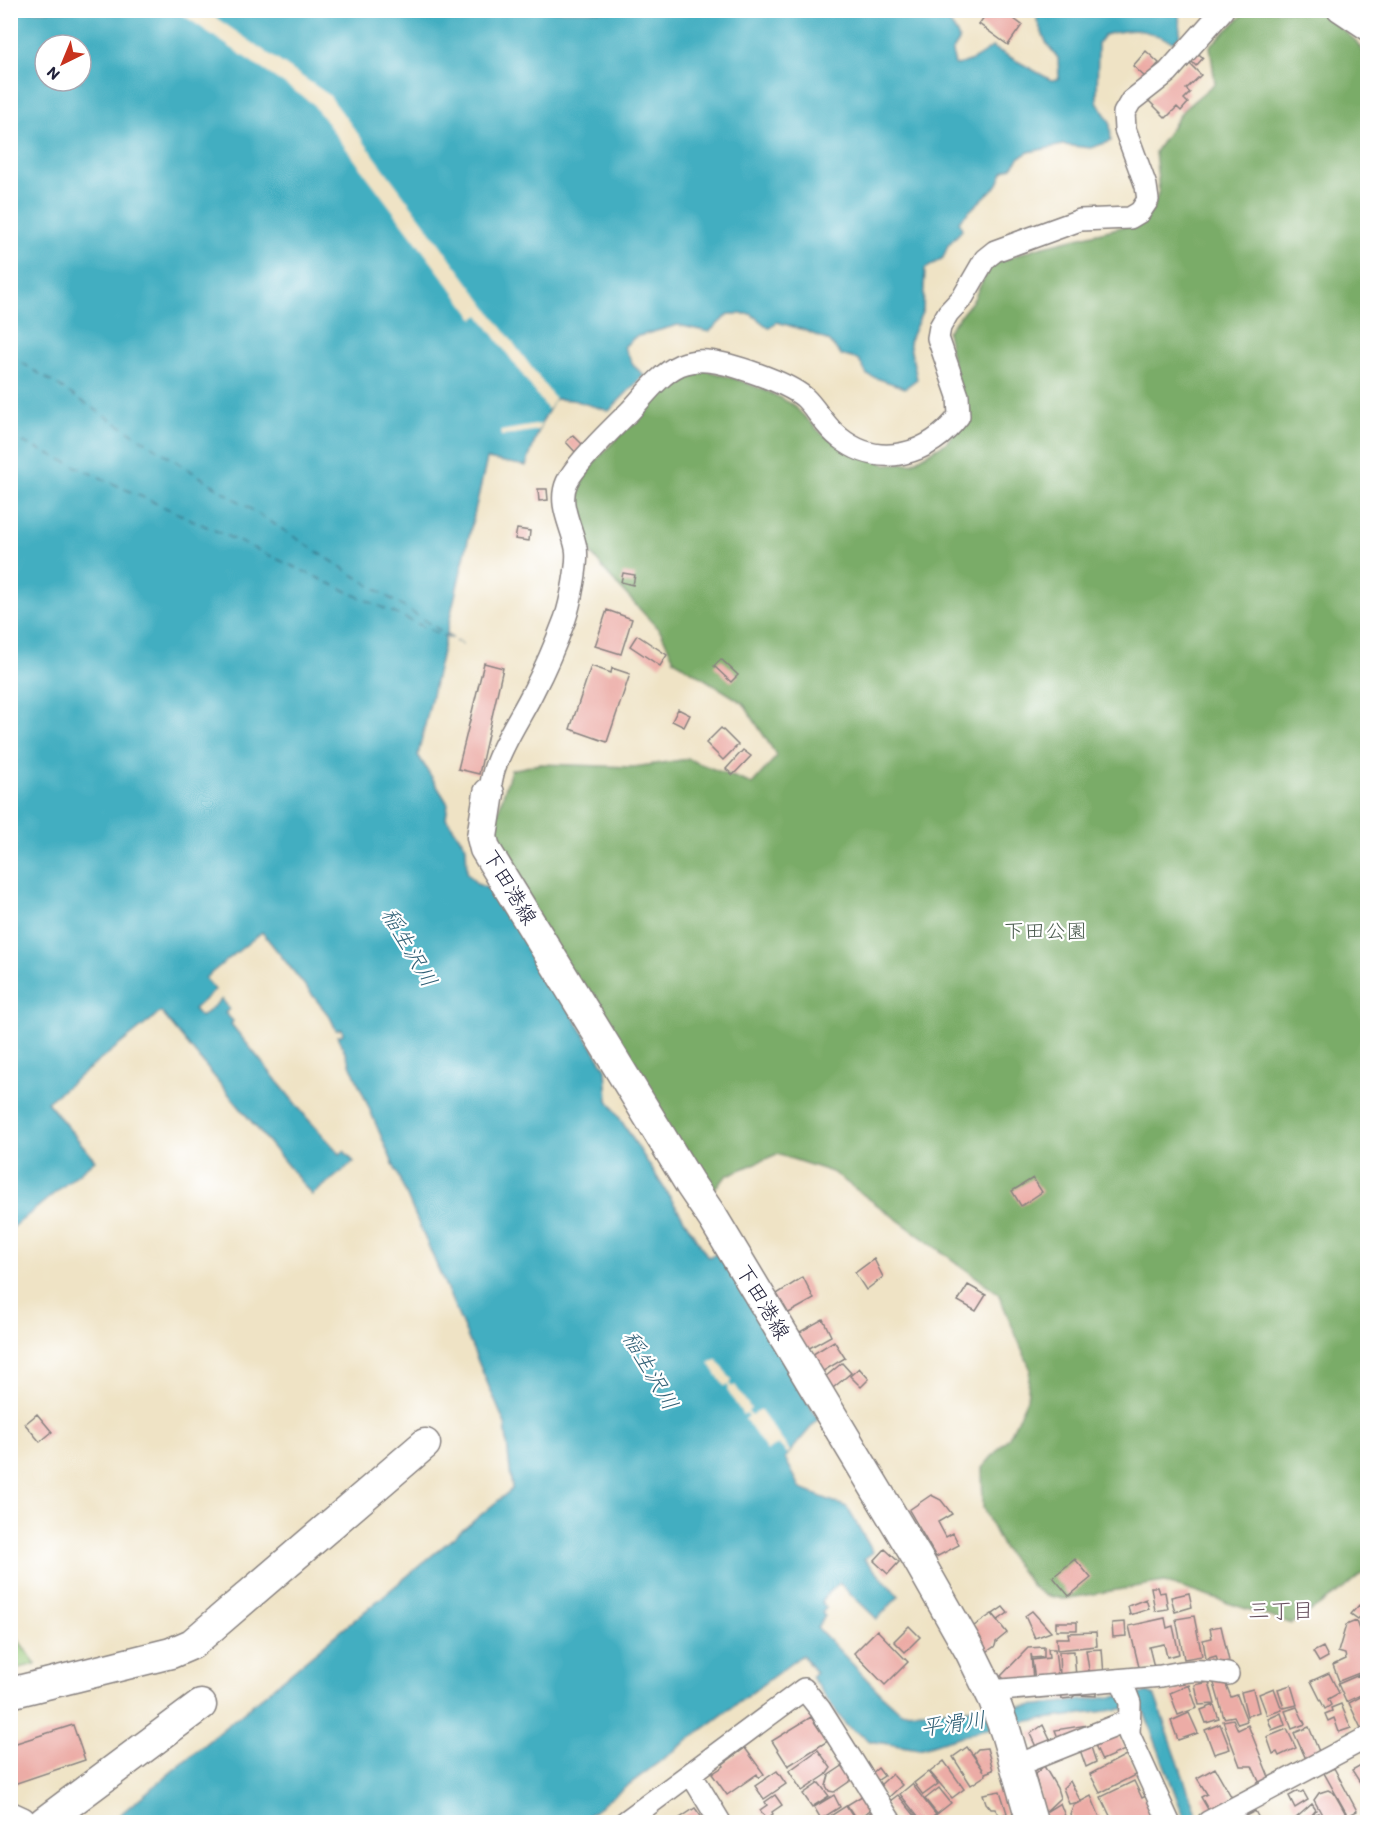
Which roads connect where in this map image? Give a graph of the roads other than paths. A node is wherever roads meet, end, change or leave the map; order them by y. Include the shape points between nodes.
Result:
1 (1223, 10) edge
2 (1338, 10) edge
3 (1368, 30) edge
4 (489, 793) joint
5 (425, 1444) dead end
6 (1228, 1674) dead end
7 (10, 1693) edge
8 (992, 1695) junction
9 (1127, 1701) junction
10 (201, 1705) dead end
11 (1368, 1737) edge
12 (1015, 1766) junction
13 (691, 1774) junction
14 (10, 1816) edge
15 (21, 1822) edge
16 (44, 1822) edge
17 (625, 1822) edge
18 (720, 1822) edge
19 (891, 1822) edge
20 (1032, 1822) edge
21 (1169, 1822) edge
22 (1208, 1822) edge

1 - 4 street via 1168,72 1131,101 1124,113 1125,129 1146,186 1148,200 1140,212 1130,218 1080,220 994,251 942,322 938,338 958,396 959,417 938,436 904,455 883,456 852,446 838,437 792,389 731,365 705,360 679,366 661,378 586,458 565,486 564,505 577,548 565,617 552,652 495,767
2 - 3 street
4 - 8 main road, 下田港線 via 483,828 485,849 916,1556
5 - 7 main road via 192,1644 171,1653
6 - 9 street via 1203,1669 1161,1676
8 - 9 street
8 - 12 main road, 下田港線
9 - 12 street
9 - 21 street via 1131,1741
10 - 16 main road
11 - 22 street
12 - 20 main road, 下田港線
13 - 17 street
13 - 18 street
13 - 19 street via 804,1689
14 - 15 main road

